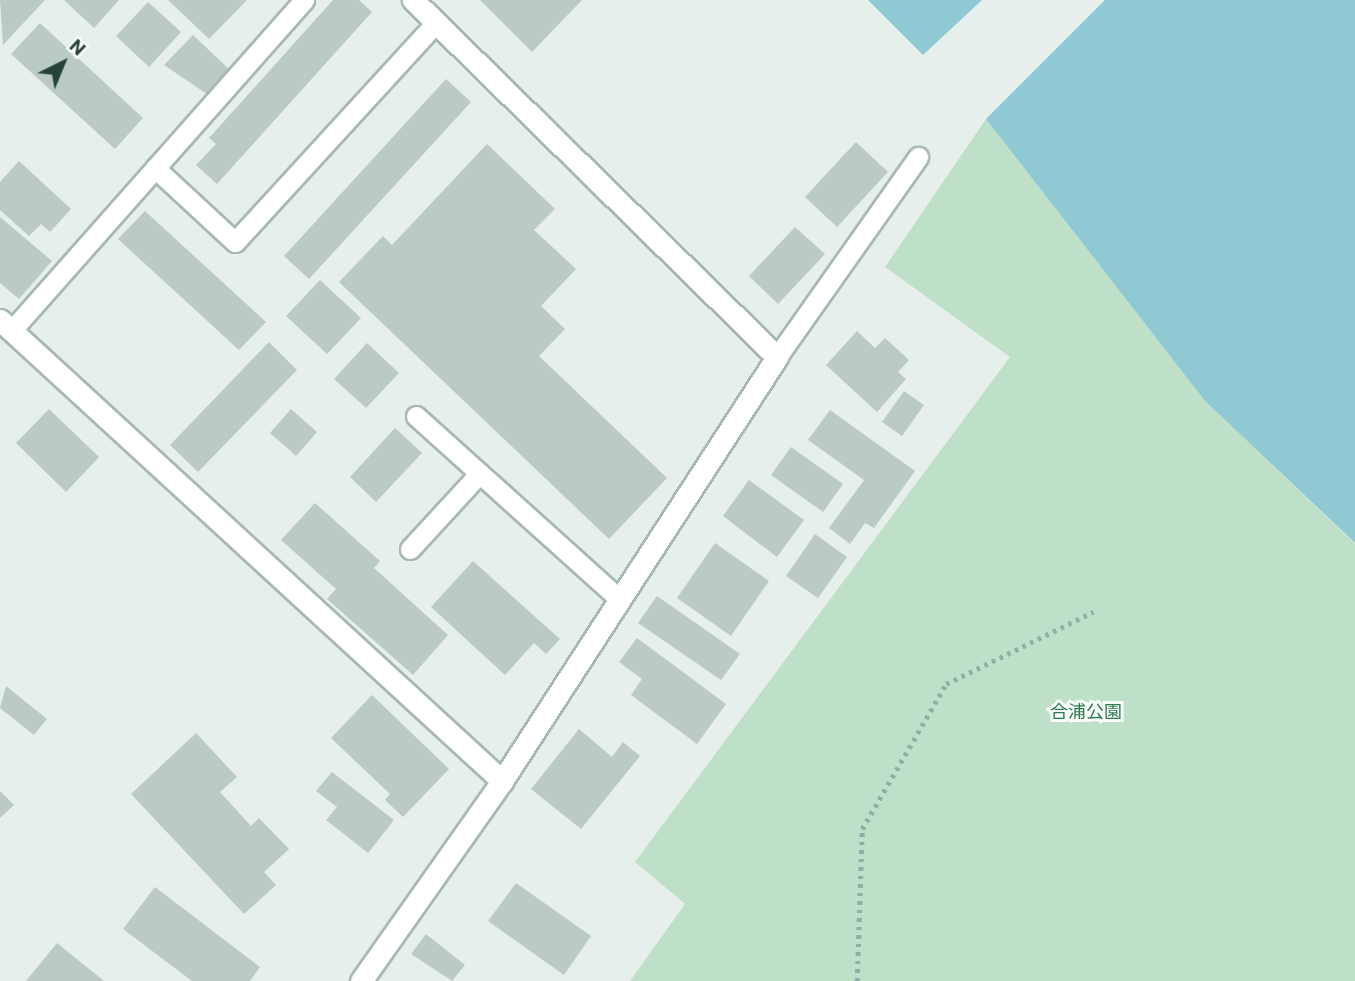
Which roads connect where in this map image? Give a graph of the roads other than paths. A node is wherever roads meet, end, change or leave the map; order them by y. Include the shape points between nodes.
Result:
1 (304, 0) edge
2 (413, 0) edge
3 (436, 23) junction
4 (918, 157) dead end
5 (155, 168) junction
6 (6, 325) edge
7 (777, 357) junction
8 (416, 416) dead end
9 (480, 473) junction
10 (410, 549) dead end
11 (620, 600) junction
12 (502, 781) junction
13 (362, 981) edge

1 - 5 lane
2 - 3 street
3 - 5 lane via 236,243
3 - 7 street
4 - 7 lane
5 - 6 lane
6 - 12 street
7 - 11 street
8 - 9 lane
9 - 10 lane
9 - 11 lane
11 - 12 street
12 - 13 street

